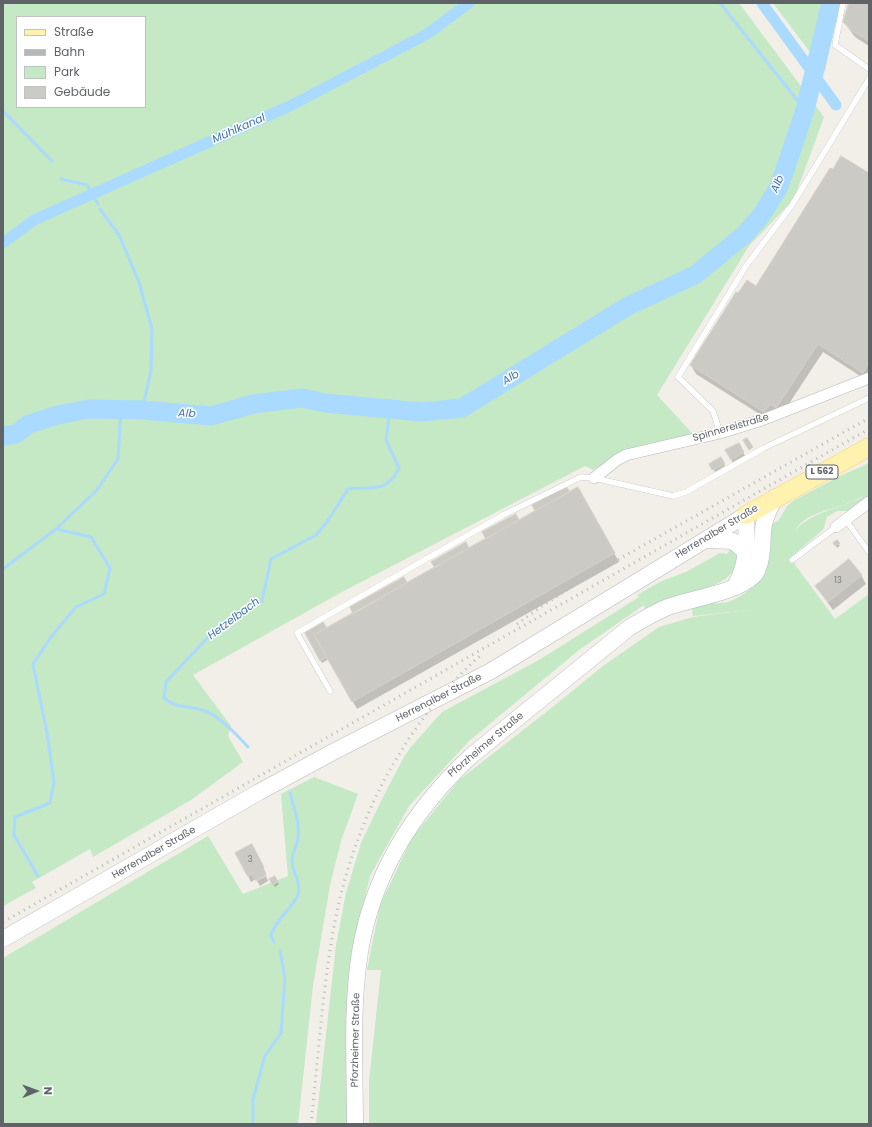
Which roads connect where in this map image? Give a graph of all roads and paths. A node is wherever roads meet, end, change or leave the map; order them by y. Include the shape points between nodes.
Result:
1 (843, 3) edge
2 (869, 69) edge
3 (869, 79) edge
4 (869, 378) edge
5 (869, 398) edge
6 (720, 433) junction
7 (869, 446) edge
8 (594, 478) junction
9 (775, 497) junction
10 (869, 502) edge
11 (746, 515) junction
12 (841, 523) junction
13 (763, 531) junction
14 (704, 540) junction
15 (745, 551) junction
16 (869, 552) edge
17 (792, 560) dead end
18 (735, 586) junction
19 (330, 691) dead end
20 (3, 939) edge
21 (355, 1124) edge

1 - 2 lane via 835,46
3 - 6 lane via 792,205 746,266 678,377 713,412
4 - 6 street, Spinnereistraße via 762,420
5 - 8 lane via 764,448 686,492 673,496
6 - 8 street, Spinnereistraße via 626,455
7 - 9 main road, Herrenalber Straße / L 562
8 - 19 lane via 574,479 503,515 297,633
9 - 11 main road, Herrenalber Straße / L 562
9 - 13 main road, Pforzheimer Straße
10 - 12 street
11 - 13 main road
11 - 14 main road, Herrenalber Straße
11 - 15 main road
12 - 16 lane
12 - 17 lane
13 - 18 main road, Pforzheimer Straße via 762,557 756,572 749,580
14 - 15 main road via 733,541
14 - 20 main road, Herrenalber Straße via 545,640 266,789
15 - 18 main road via 743,568
18 - 21 main road, Pforzheimer Straße via 668,607 630,627 471,756 443,783 409,825 395,849 373,899 360,952 356,1020

